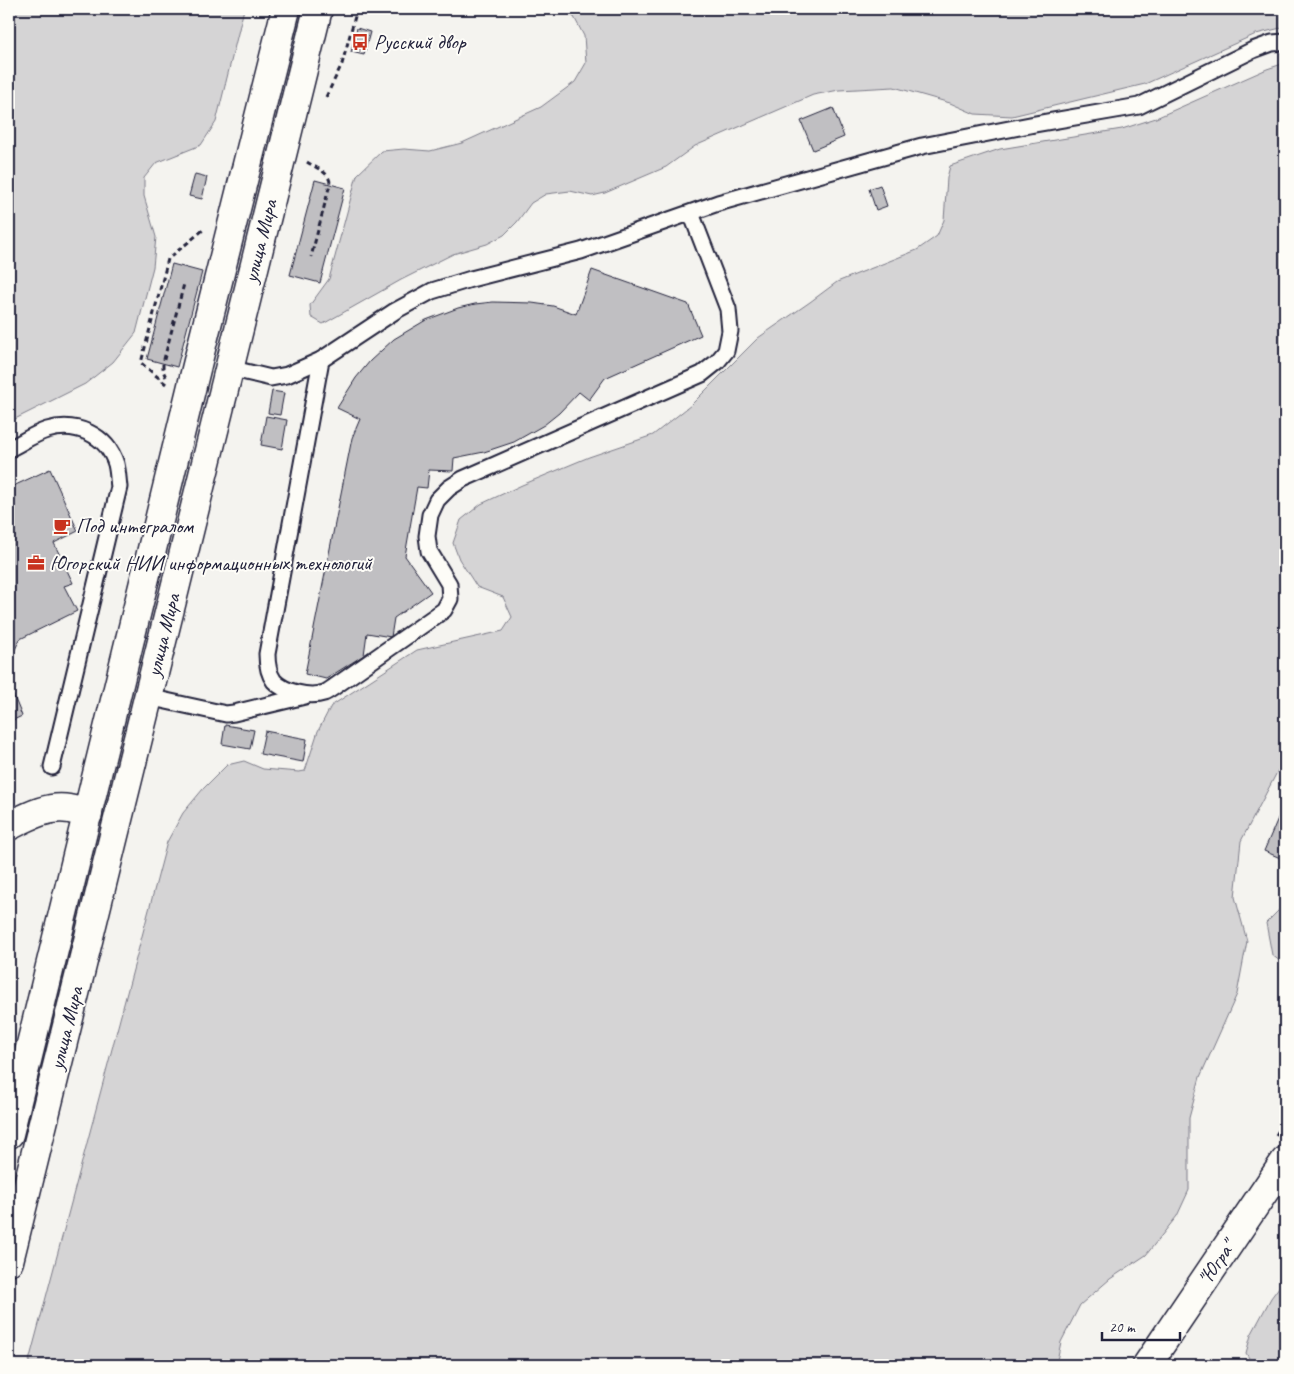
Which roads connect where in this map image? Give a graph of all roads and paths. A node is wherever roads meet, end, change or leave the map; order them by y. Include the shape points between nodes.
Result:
1 (286, 9) edge
2 (318, 9) edge
3 (1285, 42) edge
4 (307, 162) dead end
5 (691, 213) junction
6 (311, 257) dead end
7 (184, 284) dead end
8 (321, 360) junction
9 (198, 361) junction
10 (164, 363) dead end
11 (229, 368) junction
12 (9, 449) edge
13 (310, 694) junction
14 (148, 696) junction
15 (52, 767) dead end
16 (88, 814) junction
17 (118, 822) junction
18 (9, 826) edge
19 (9, 1134) edge
20 (1285, 1161) edge
21 (9, 1261) edge
22 (1147, 1365) edge

1 - 9 main road, улица Мира
2 - 11 main road, улица Мира
3 - 5 lane via 1253,50 1139,106 922,146
4 - 6 path via 330,179
5 - 8 lane via 581,251 432,291
5 - 13 lane via 728,309 730,331 726,351 702,374 449,488 437,500 430,515 427,536 429,551 449,584 450,598 444,610 334,687 323,693
7 - 10 path
8 - 11 lane via 279,378
8 - 13 lane via 267,654 267,664 274,681 292,691
9 - 11 main road
9 - 16 main road, улица Мира
11 - 14 main road, улица Мира
12 - 15 lane via 47,430 69,426 89,431 106,444 116,463 120,487
13 - 14 lane via 226,714
14 - 17 main road, улица Мира
16 - 17 main road
16 - 18 main road via 57,808
16 - 19 main road, улица Мира
17 - 21 main road, улица Мира
20 - 22 main road, "Югра"

